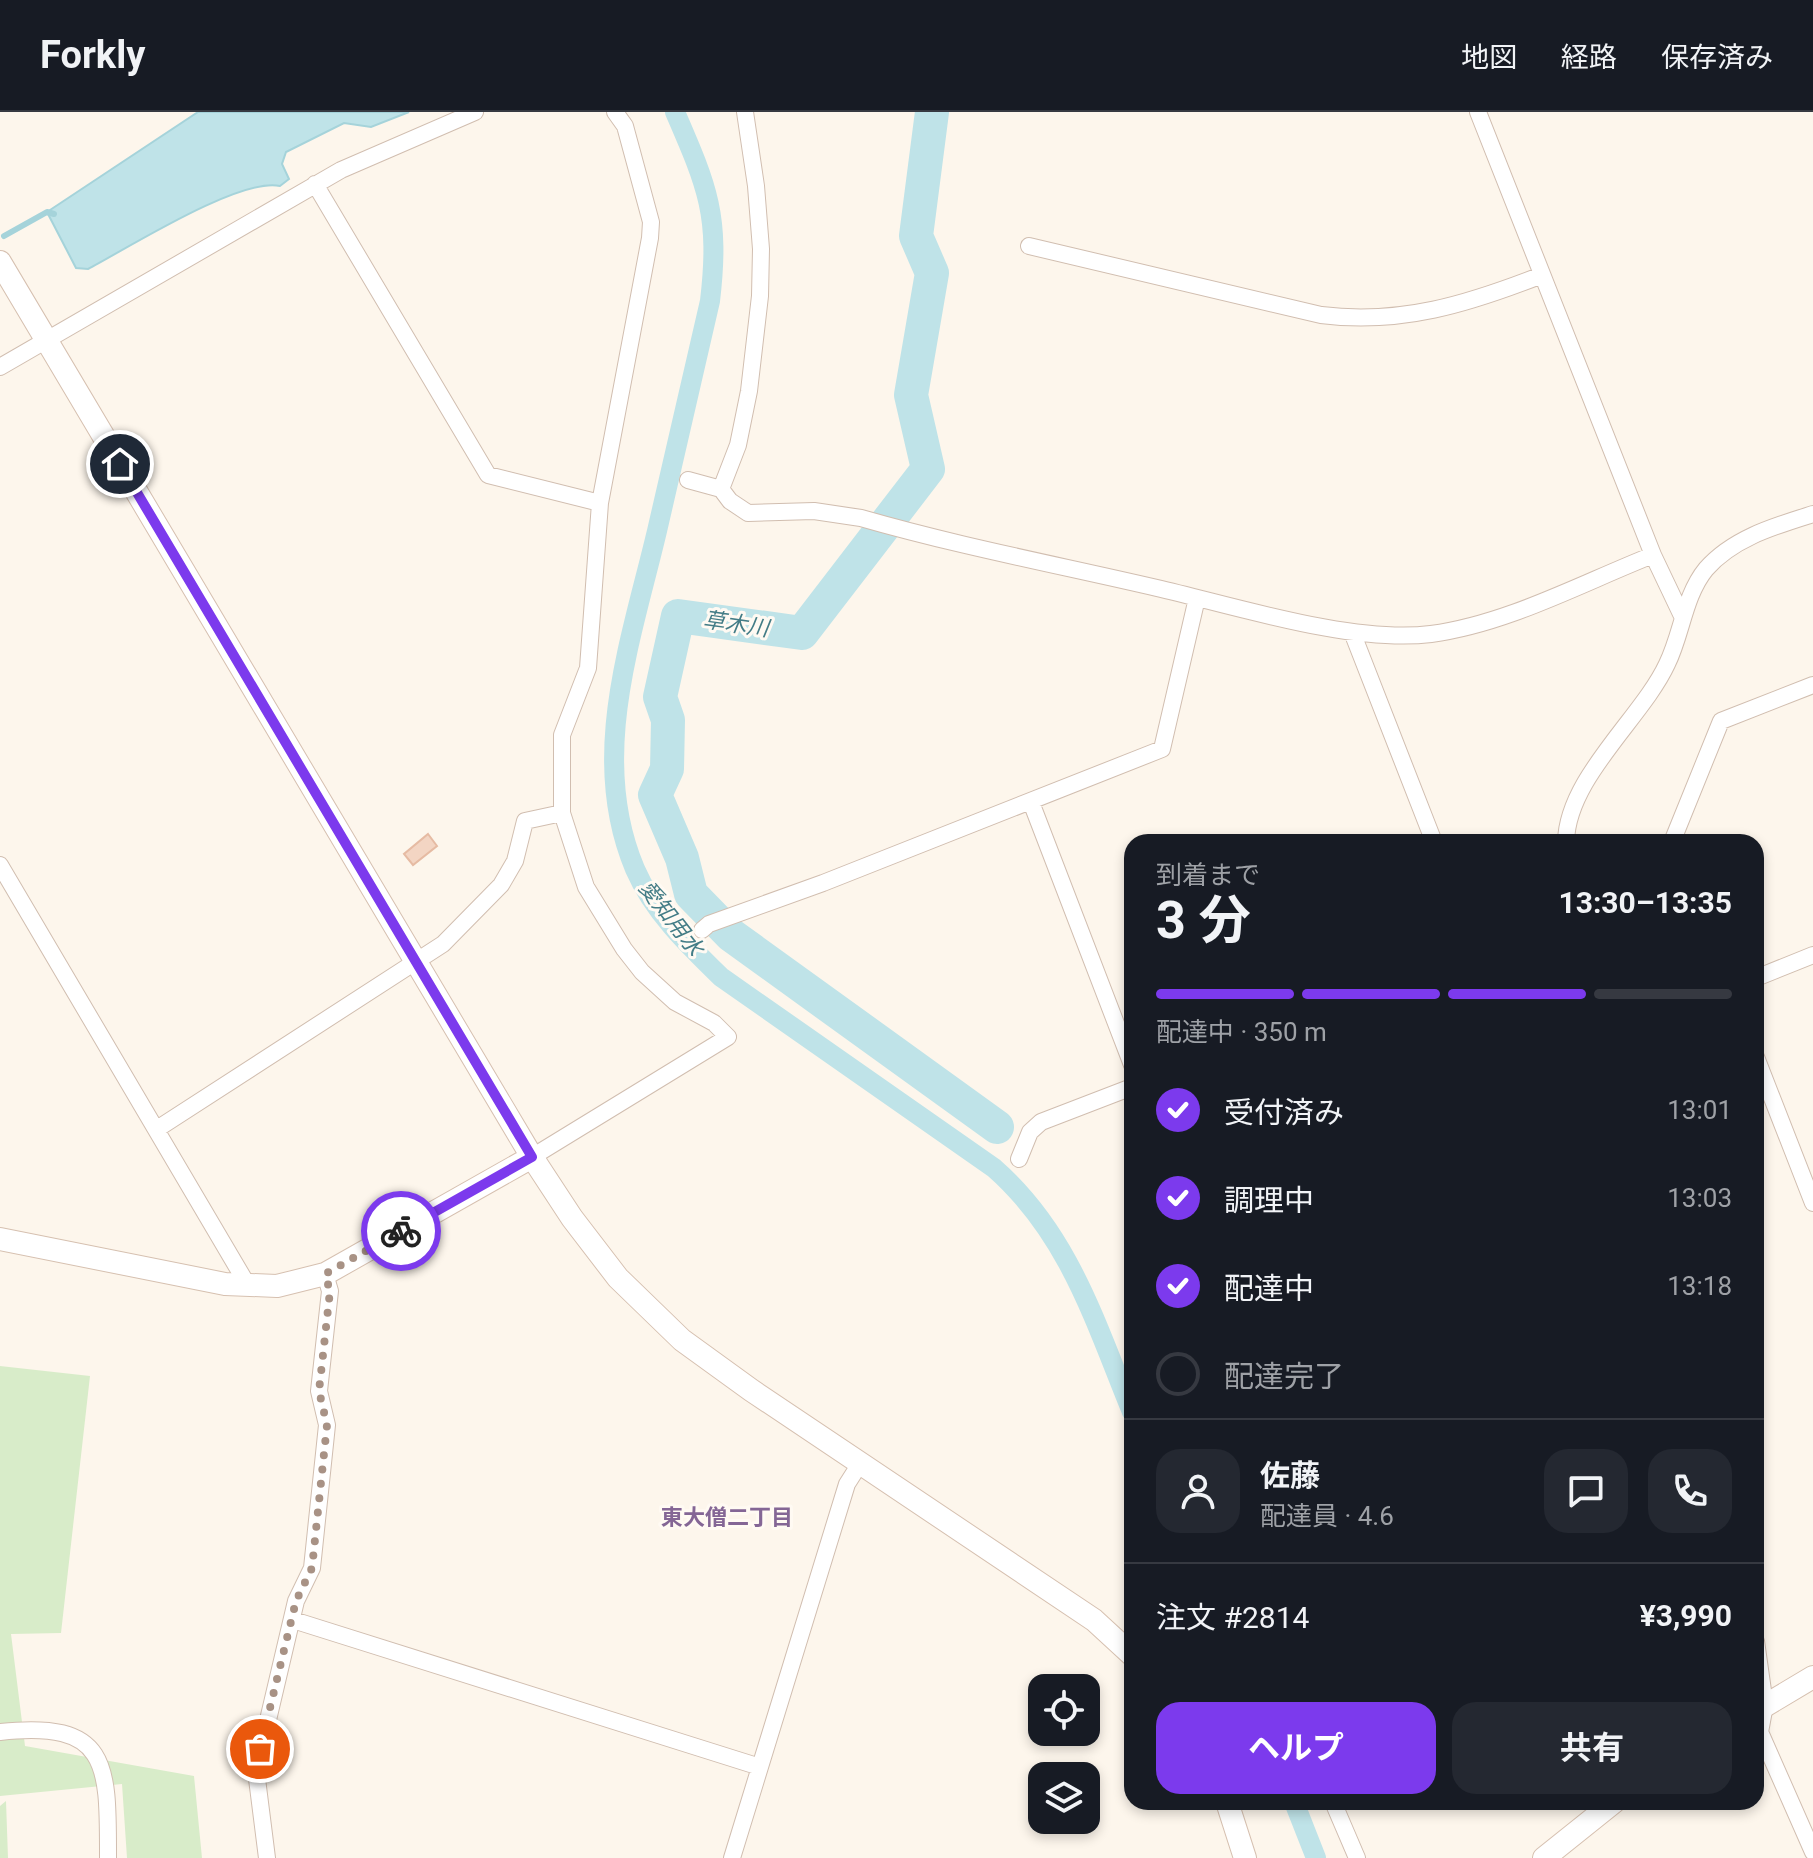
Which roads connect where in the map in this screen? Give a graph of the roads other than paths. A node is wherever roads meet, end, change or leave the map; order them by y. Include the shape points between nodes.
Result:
1 (475, 112) edge
2 (615, 112) edge
3 (745, 112) edge
4 (1478, 112) edge
5 (315, 184) junction
6 (1029, 246) dead end
7 (0, 262) edge
8 (1542, 275) junction
9 (47, 339) junction
10 (0, 367) edge
11 (688, 480) dead end
12 (721, 489) junction
13 (600, 503) junction
14 (1813, 514) edge
15 (1653, 555) junction
16 (1197, 598) junction
17 (1682, 616) junction
18 (1352, 632) junction
19 (1813, 685) edge
20 (1031, 802) junction
21 (562, 813) junction
22 (1431, 834) edge
23 (1566, 834) edge
24 (1675, 834) edge
25 (0, 865) edge
26 (702, 930) dead end
27 (1813, 955) edge
28 (419, 962) junction
29 (1764, 975) edge
30 (1124, 1044) edge
31 (1764, 1077) edge
32 (1124, 1090) edge
33 (157, 1129) junction
34 (532, 1157) junction
35 (1019, 1159) dead end
36 (1813, 1203) edge
37 (0, 1239) edge
38 (325, 1274) junction
39 (247, 1284) junction
40 (861, 1462) junction
41 (293, 1620) junction
42 (1124, 1648) edge
43 (1813, 1677) edge
44 (1764, 1706) edge
45 (0, 1732) edge
46 (1764, 1741) edge
47 (760, 1767) junction
48 (1230, 1810) edge
49 (1336, 1810) edge
50 (1604, 1810) edge
51 (1813, 1852) edge
52 (108, 1858) edge
53 (267, 1858) edge
54 (732, 1858) edge
55 (1245, 1858) edge
56 (1357, 1858) edge
57 (1544, 1858) edge

1 - 5 street
2 - 13 street via 625,126 651,222
3 - 12 street via 759,218 760,296 749,391 738,445
4 - 8 street
5 - 9 street
5 - 13 street via 488,475
6 - 8 street via 1361,320 1450,308
7 - 9 street
8 - 15 street
9 - 10 street
9 - 28 street
11 - 12 street
12 - 16 street via 748,513 814,511 861,518
13 - 21 street via 588,668 562,735
14 - 17 street via 1768,529 1724,553 1705,571
15 - 17 street
15 - 18 street via 1459,629 1406,636
16 - 18 street
16 - 20 street via 1162,749
17 - 23 street via 1666,667 1580,796
18 - 22 street
19 - 24 street via 1721,721
20 - 26 street
20 - 30 street
21 - 28 street via 525,821 515,861 501,885
21 - 34 street via 586,887 624,949 675,1002 728,1037
25 - 33 street
27 - 29 street
28 - 33 street
28 - 34 street
31 - 36 street
32 - 35 street via 1041,1122 1030,1132
33 - 39 street
34 - 38 street
34 - 40 street via 579,1228 644,1305 751,1390
37 - 39 street
38 - 39 street via 277,1286
38 - 41 street via 330,1291 319,1391 327,1425 312,1568
40 - 42 street via 1094,1620
40 - 47 street via 847,1484
41 - 47 street
41 - 53 street via 256,1771
43 - 44 street
45 - 52 street via 57,1730 88,1746 106,1783
46 - 51 street
47 - 54 street
48 - 55 street
49 - 56 street
50 - 57 street

